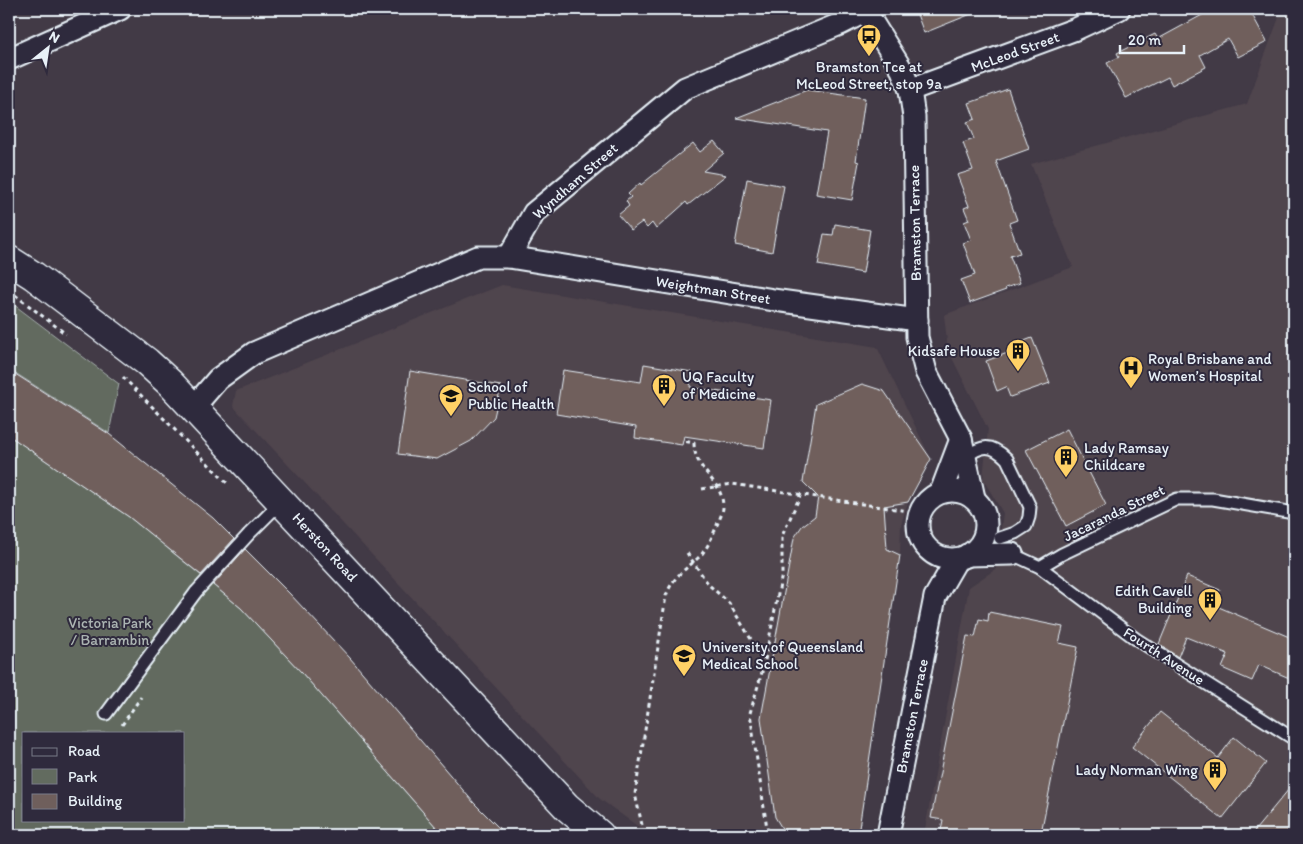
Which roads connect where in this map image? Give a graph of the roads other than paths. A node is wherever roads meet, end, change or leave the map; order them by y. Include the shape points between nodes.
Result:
1 (120, 9) edge
2 (1119, 9) edge
3 (865, 10) edge
4 (9, 58) edge
5 (910, 90) junction
6 (9, 253) edge
7 (509, 257) junction
8 (9, 260) edge
9 (34, 276) junction
10 (917, 320) junction
11 (194, 408) junction
12 (963, 448) junction
13 (941, 492) junction
14 (974, 498) junction
15 (282, 501) junction
16 (1294, 513) edge
17 (986, 518) junction
18 (1006, 546) junction
19 (927, 548) junction
20 (962, 557) junction
21 (1040, 567) junction
22 (935, 597) junction
23 (106, 714) dead end
24 (1294, 739) edge
25 (600, 835) edge
26 (888, 835) edge

1 - 4 street
2 - 5 street, McLeod Street via 1076,29
3 - 5 street, Bramston Terrace via 902,70
3 - 7 street, Wyndham Street via 840,24 685,88 534,213
5 - 10 street, Bramston Terrace via 914,117
6 - 9 main road, Herston Road
7 - 10 street, Weightman Street
7 - 11 street via 478,256 254,353 218,378
8 - 9 main road, Herston Road
9 - 11 main road, Herston Road via 147,362
10 - 12 street, Bramston Terrace via 917,338 926,372
11 - 15 main road, Herston Road
12 - 13 street
12 - 14 street, Bramston Terrace
12 - 18 lane via 993,448 1001,453 1030,507 1026,526 1015,533
13 - 14 street via 952,490
13 - 19 street via 930,498 918,518 921,539
14 - 17 street
15 - 23 lane, bridge via 196,592
15 - 25 main road, Herston Road via 567,806
16 - 21 lane, Jacaranda Street via 1214,499 1177,499
17 - 18 street
17 - 20 street via 982,541 976,550
18 - 20 street, Fourth Avenue
18 - 21 lane, Fourth Avenue
19 - 20 street via 946,559
19 - 22 street, Bramston Terrace
20 - 22 street, Bramston Terrace
21 - 24 lane, Fourth Avenue via 1136,639
22 - 26 street, Bramston Terrace

